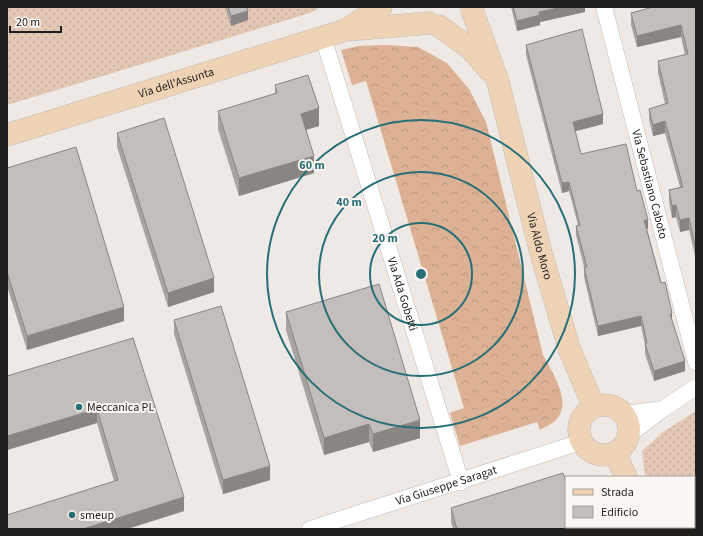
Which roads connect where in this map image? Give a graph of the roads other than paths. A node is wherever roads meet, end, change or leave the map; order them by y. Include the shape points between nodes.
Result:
1 (381, 7) edge
2 (413, 7) edge
3 (604, 7) edge
4 (472, 9) edge
5 (434, 24) junction
6 (346, 30) junction
7 (323, 37) junction
8 (498, 82) junction
9 (7, 135) edge
10 (696, 362) edge
11 (696, 387) edge
12 (594, 407) junction
13 (662, 409) junction
14 (624, 414) junction
15 (629, 436) junction
16 (581, 442) junction
17 (615, 453) junction
18 (626, 476) edge
19 (461, 482) junction
20 (310, 529) edge

1 - 6 street, Via dell'Assunta
2 - 5 street, Via Aldo Moro via 420,17
3 - 10 street, Via Sebastiano Caboto
4 - 5 street, Via dell'Assunta via 463,20 452,25
4 - 8 street, Via Aldo Moro
5 - 6 street, Via dell'Assunta
5 - 8 street, Via Aldo Moro via 471,49
6 - 7 street, Via dell'Assunta
7 - 9 street, Via dell'Assunta
7 - 19 street, Via Ada Gobetti
8 - 12 street, Via Aldo Moro via 541,253 570,351
11 - 13 street
12 - 14 street via 610,405
12 - 16 street via 582,418 579,434
13 - 14 street
13 - 15 street
14 - 15 street via 630,428
15 - 17 street via 622,449
16 - 17 street via 586,448 600,455
16 - 19 street, Via Giuseppe Saragat
17 - 18 street
19 - 20 street, Via Giuseppe Saragat

